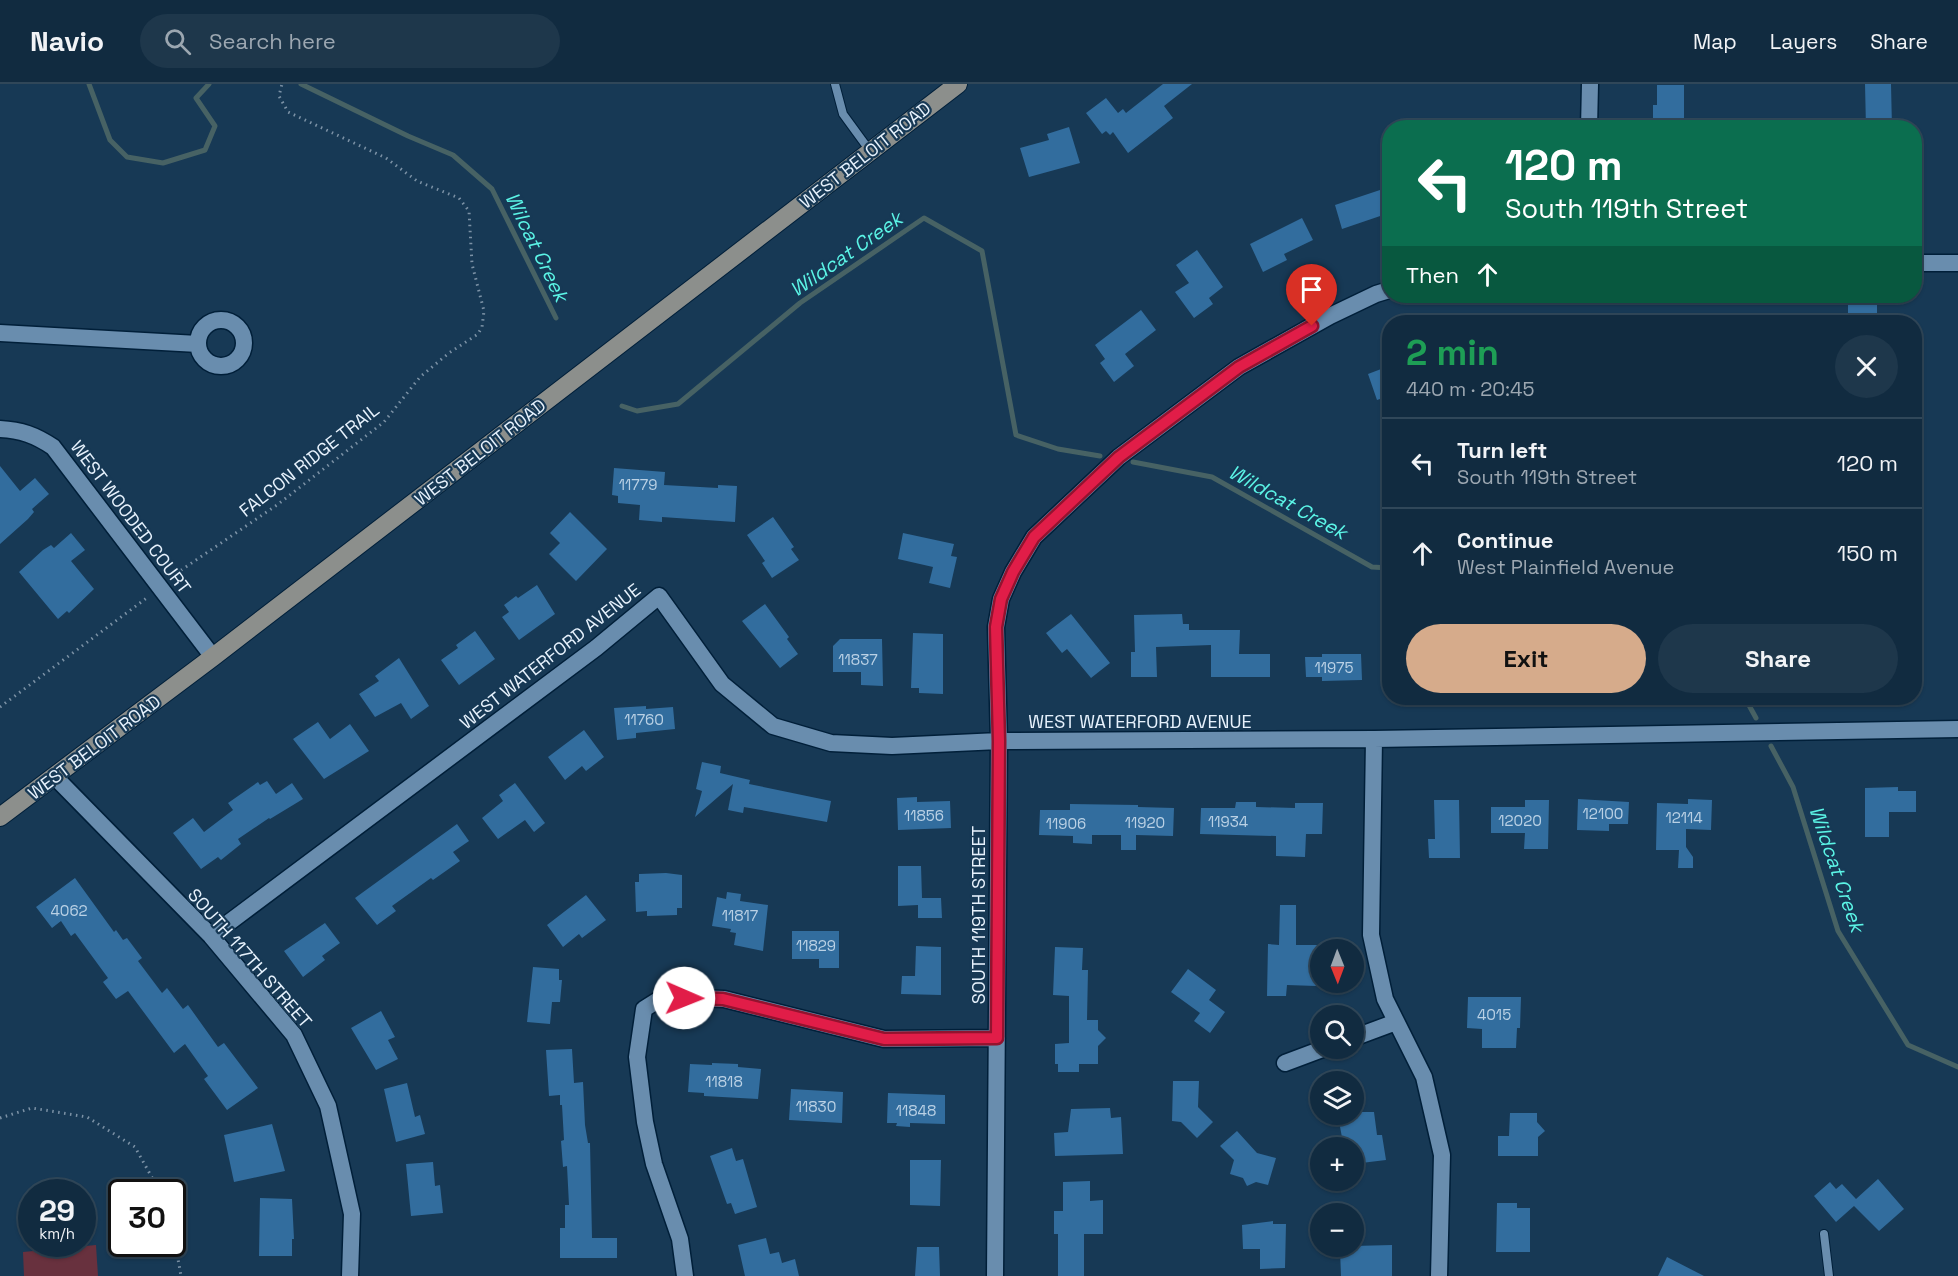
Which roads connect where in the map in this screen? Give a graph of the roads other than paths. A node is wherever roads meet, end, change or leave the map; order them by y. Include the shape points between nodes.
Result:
1 (835, 84) edge
2 (958, 84) edge
3 (1590, 84) edge
4 (1589, 120) edge
5 (870, 152) junction
6 (1922, 263) edge
7 (1958, 263) edge
8 (1382, 293) edge
9 (0, 333) edge
10 (198, 344) dead end
11 (0, 429) edge
12 (213, 657) junction
13 (1958, 729) edge
14 (1374, 739) junction
15 (999, 741) junction
16 (55, 777) junction
17 (0, 817) edge
18 (211, 936) junction
19 (1396, 1022) junction
20 (1364, 1034) edge
21 (997, 1038) junction
22 (1310, 1053) edge
23 (1285, 1063) dead end
24 (1824, 1234) dead end
25 (350, 1276) edge
26 (685, 1276) edge
27 (995, 1276) edge
28 (1439, 1276) edge
29 (1829, 1276) edge

1 - 5 lane via 843,114
2 - 5 main road, WEST BELOIT ROAD
3 - 4 street
5 - 12 main road, WEST BELOIT ROAD
6 - 7 street
8 - 15 street, SOUTH 119TH STREET via 1330,316 1239,367 1119,457 1034,537 1001,599 996,627
9 - 10 street
11 - 12 street, WEST WOODED COURT via 35,435 53,447
12 - 16 main road, WEST BELOIT ROAD
13 - 14 street, WEST WATERFORD AVENUE
14 - 15 street, WEST WATERFORD AVENUE
14 - 19 street via 1371,935 1385,999
15 - 18 street, WEST WATERFORD AVENUE via 892,746 831,743 773,726 722,684 659,596 596,648
15 - 21 street, SOUTH 119TH STREET
16 - 17 main road, WEST BELOIT ROAD
16 - 18 street, SOUTH 117TH STREET
18 - 25 street, SOUTH 117TH STREET via 294,1035 327,1106 352,1214
19 - 20 street
19 - 28 street via 1424,1077 1442,1155
21 - 26 street via 884,1039 723,999 663,997 644,1009 637,1057 645,1122 654,1164 680,1239
21 - 27 street, SOUTH 119TH STREET
22 - 23 street
24 - 29 lane

